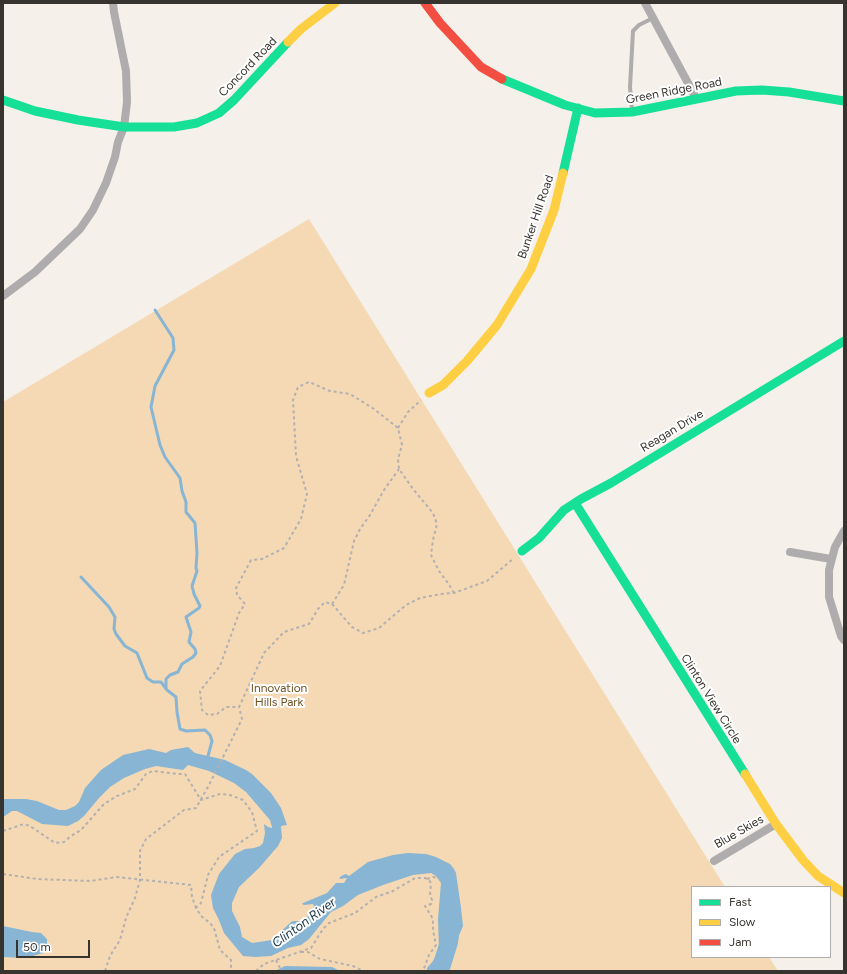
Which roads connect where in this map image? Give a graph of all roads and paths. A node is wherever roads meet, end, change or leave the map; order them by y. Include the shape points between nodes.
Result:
1 (113, 3) edge
2 (335, 3) edge
3 (425, 3) edge
4 (645, 3) edge
5 (653, 18) junction
6 (696, 98) junction
7 (3, 100) edge
8 (844, 101) edge
9 (578, 108) junction
10 (632, 112) junction
11 (124, 127) junction
12 (3, 296) edge
13 (844, 341) edge
14 (429, 393) joint
15 (398, 428) junction
16 (399, 469) junction
17 (575, 503) junction
18 (844, 531) edge
19 (522, 551) joint
20 (790, 552) dead end
21 (831, 559) junction
22 (454, 594) junction
23 (332, 604) junction
24 (844, 640) edge
25 (239, 707) junction
26 (201, 800) junction
27 (776, 824) junction
28 (3, 831) edge
29 (714, 861) dead end
30 (3, 874) edge
31 (438, 878) dead end
32 (428, 879) junction
33 (140, 880) junction
34 (844, 893) edge
35 (196, 908) junction
36 (298, 951) junction
37 (276, 960) junction
38 (280, 968) dead end
39 (105, 971) edge
40 (231, 971) edge
41 (256, 971) edge
42 (364, 971) edge
43 (423, 971) edge

1 - 11 street via 126,71 127,102
2 - 11 street, Concord Road via 301,29 234,100 219,112 197,123 174,127
3 - 9 street, Green Ridge Road via 481,67 532,92
4 - 5 street
5 - 6 street
5 - 10 lane via 633,31 630,87
6 - 8 street, Green Ridge Road via 736,91 762,90
6 - 10 street, Green Ridge Road
7 - 11 street, Concord Road via 35,111
9 - 10 street, Green Ridge Road via 595,113
9 - 14 street, Bunker Hill Road via 558,196 532,268 497,325 467,362 443,385
11 - 12 street via 106,183 80,229 35,272
13 - 17 street, Reagan Drive
14 - 15 path via 408,412
15 - 16 path via 402,445 398,459
15 - 25 path via 350,394 330,391 309,382 298,387 293,400 296,456 307,494 301,519 284,548 262,559 251,560 236,588 236,595 246,604 239,613 220,666 200,691 202,710 208,715 218,714 226,707
16 - 22 path via 433,514 437,524 432,555
16 - 23 path via 354,541 344,585
17 - 19 street, Reagan Drive via 564,510
17 - 27 street, Clinton View Circle
18 - 21 street
19 - 22 path via 487,581
20 - 21 street
21 - 24 street via 829,597
22 - 23 path via 420,598 379,628 363,633 352,627
23 - 25 path via 325,602 308,624 284,632 264,653
25 - 26 path via 242,719
26 - 28 path via 185,774 153,771 146,774 135,789 104,804 82,830 64,842 55,843 24,824
26 - 33 path via 196,808 184,810 146,839 140,851
26 - 35 path via 220,794 230,794 243,800 252,812 257,831 219,857 208,875 201,903
27 - 29 street, Blue Skies
27 - 34 street, Clinton View Circle via 818,876
30 - 33 path via 37,879 90,881 117,877
31 - 32 path
32 - 36 path via 415,878 393,891 376,897 355,913 329,923 311,948
32 - 43 path via 431,883 432,900 431,904 425,906 433,919 436,945
33 - 35 path via 191,885
33 - 39 path via 120,940 110,956
35 - 40 path via 214,928 220,950 231,960
36 - 37 path
36 - 42 path via 308,952 320,960 353,966
37 - 38 path
37 - 41 path via 264,964

